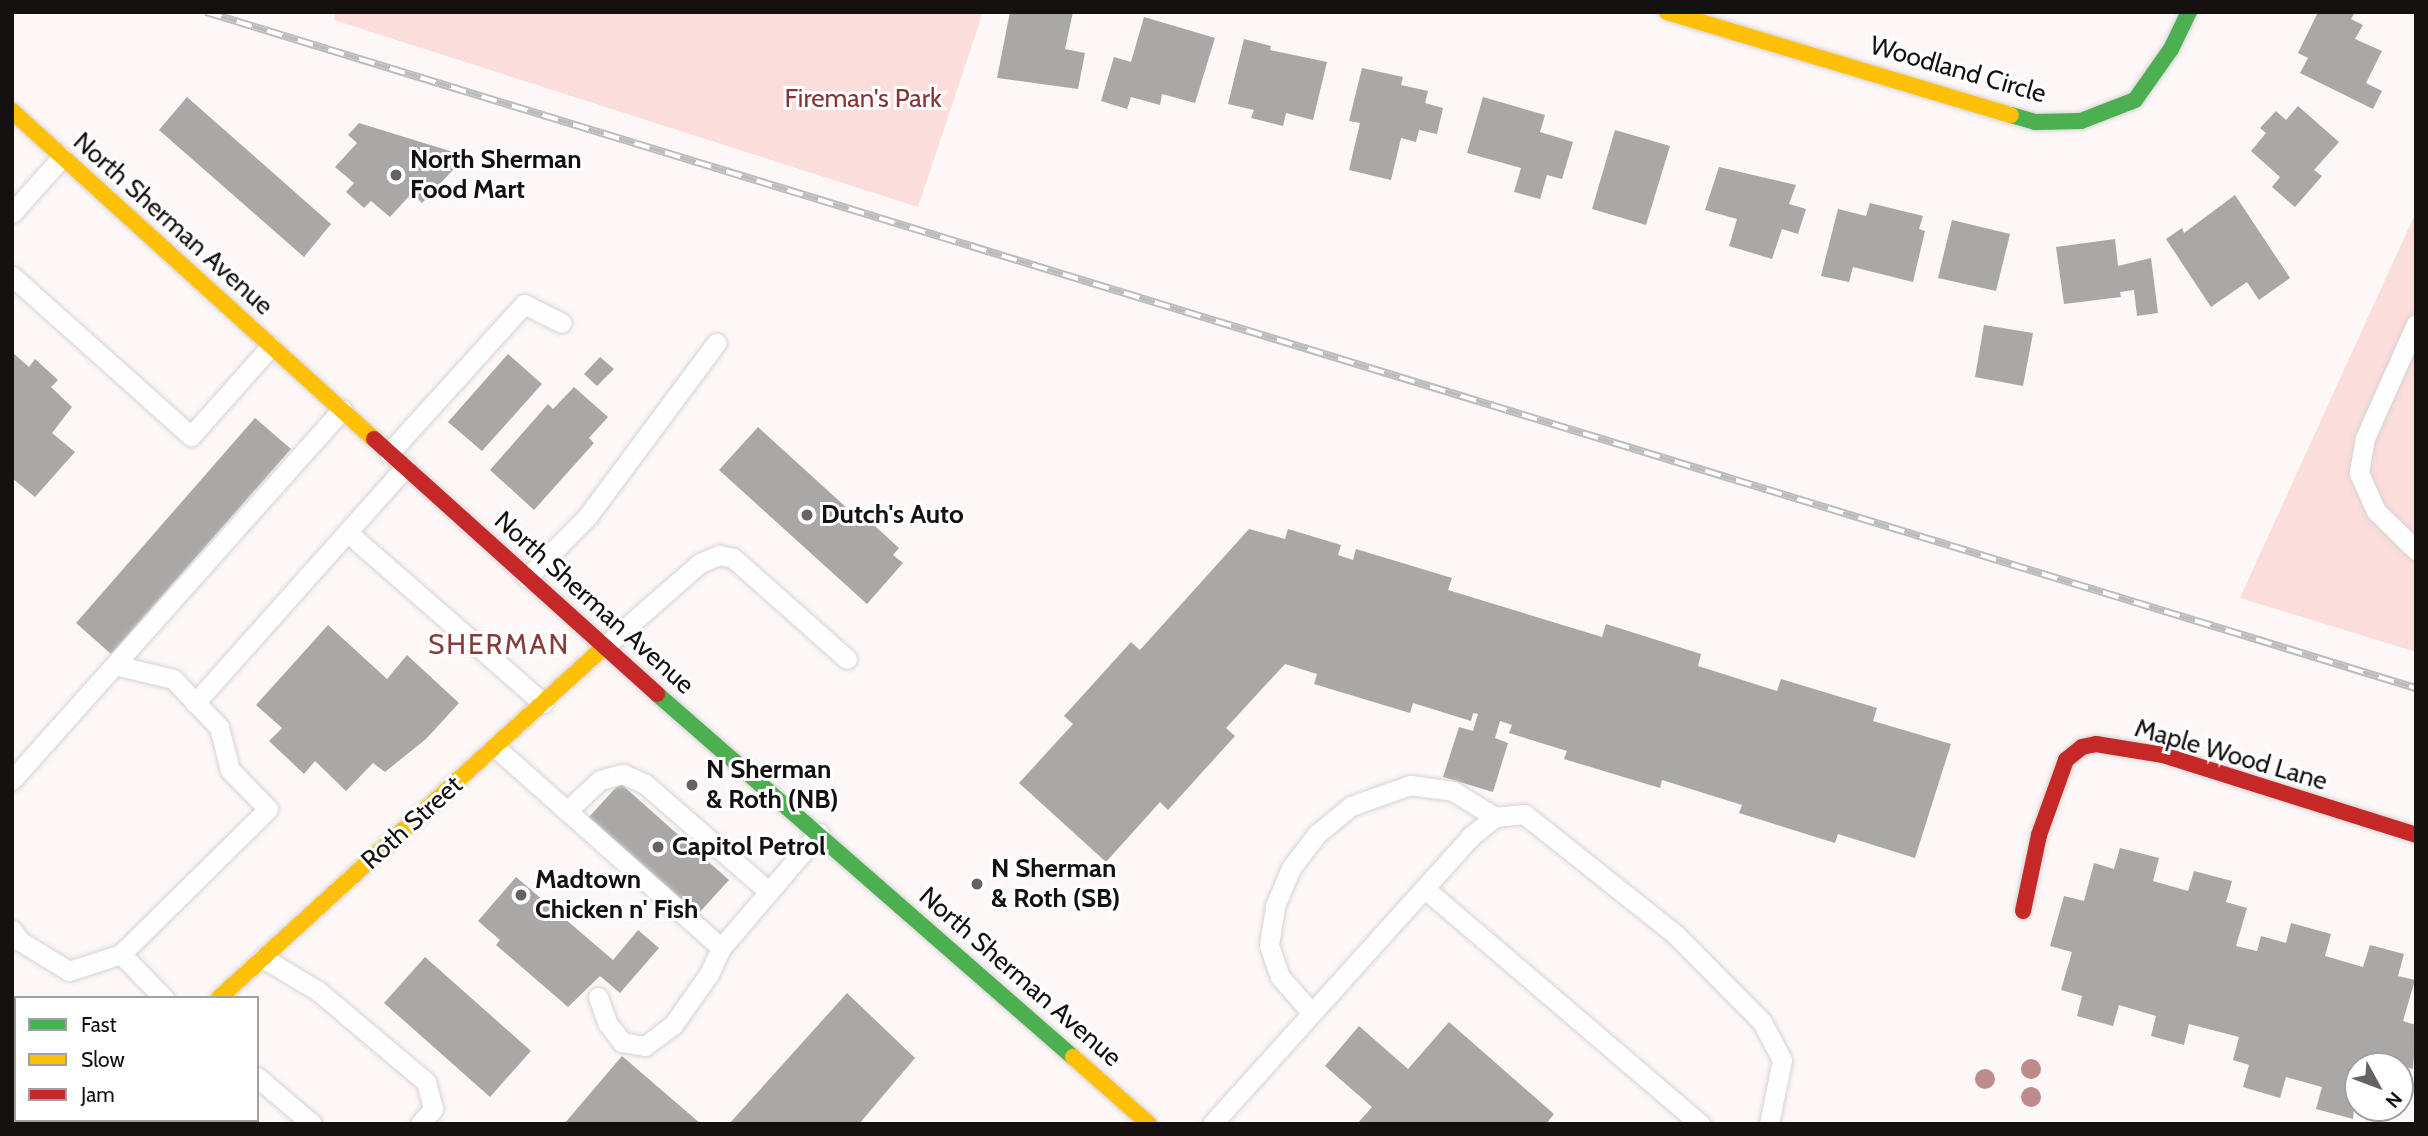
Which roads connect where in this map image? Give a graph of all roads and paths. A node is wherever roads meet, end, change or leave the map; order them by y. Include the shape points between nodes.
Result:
1 (1667, 12) edge
2 (2189, 12) edge
3 (12, 111) edge
4 (62, 156) junction
5 (12, 213) edge
6 (12, 276) edge
7 (562, 323) dead end
8 (2416, 324) edge
9 (716, 343) dead end
10 (271, 346) junction
11 (342, 410) junction
12 (389, 453) junction
13 (405, 467) junction
14 (348, 533) junction
15 (2416, 550) edge
16 (527, 578) junction
17 (604, 647) junction
18 (847, 659) dead end
19 (115, 665) junction
20 (543, 703) junction
21 (195, 704) junction
22 (495, 747) junction
23 (12, 780) edge
24 (566, 811) junction
25 (1495, 817) junction
26 (819, 833) junction
27 (2416, 835) edge
28 (1424, 889) junction
29 (766, 890) junction
30 (2023, 911) dead end
31 (12, 930) edge
32 (721, 948) junction
33 (121, 954) junction
34 (263, 958) junction
35 (162, 996) edge
36 (221, 996) edge
37 (598, 997) dead end
38 (1311, 1012) junction
39 (259, 1079) edge
40 (312, 1124) edge
41 (420, 1124) edge
42 (1149, 1124) edge
43 (1212, 1124) edge
44 (1700, 1124) edge
45 (1769, 1124) edge

1 - 2 street, Woodland Circle via 2035,122 2081,121 2135,100 2164,61
3 - 4 street, North Sherman Avenue
4 - 5 lane
4 - 10 street, North Sherman Avenue
6 - 10 lane via 191,436
7 - 12 lane via 524,304
8 - 15 lane via 2365,438 2359,473 2376,511
9 - 16 lane via 587,517
10 - 11 street, North Sherman Avenue
11 - 12 street, North Sherman Avenue
11 - 19 lane
12 - 13 street, North Sherman Avenue
13 - 14 lane
13 - 16 street, North Sherman Avenue
14 - 20 lane
14 - 21 lane
16 - 17 street, North Sherman Avenue
17 - 18 lane via 700,564 719,555 733,558
17 - 20 street, Roth Street
17 - 26 street, North Sherman Avenue
19 - 21 lane via 173,680
19 - 23 lane
20 - 22 street, Roth Street
21 - 33 lane via 219,727 230,770 268,809
22 - 24 lane
22 - 34 street, Roth Street
24 - 29 lane via 600,780 623,774 699,843
24 - 32 lane via 661,888
25 - 28 lane via 1470,837
25 - 38 lane via 1453,791 1410,785 1351,806 1317,834 1291,869 1275,905 1269,945 1280,977
25 - 45 lane via 1524,814 1555,836 1675,934 1762,1022 1782,1060
26 - 29 lane
26 - 42 street, North Sherman Avenue
27 - 30 street, Maple Wood Lane via 2163,755 2096,744 2082,747 2066,760 2039,835
28 - 38 lane
28 - 44 lane
29 - 32 lane
31 - 33 lane via 20,941 69,971
32 - 37 lane via 709,974 673,1025 645,1046 622,1042 608,1024
33 - 35 lane
34 - 36 street, Roth Street
34 - 41 lane via 318,991 426,1082 433,1109
38 - 43 lane
39 - 40 lane

